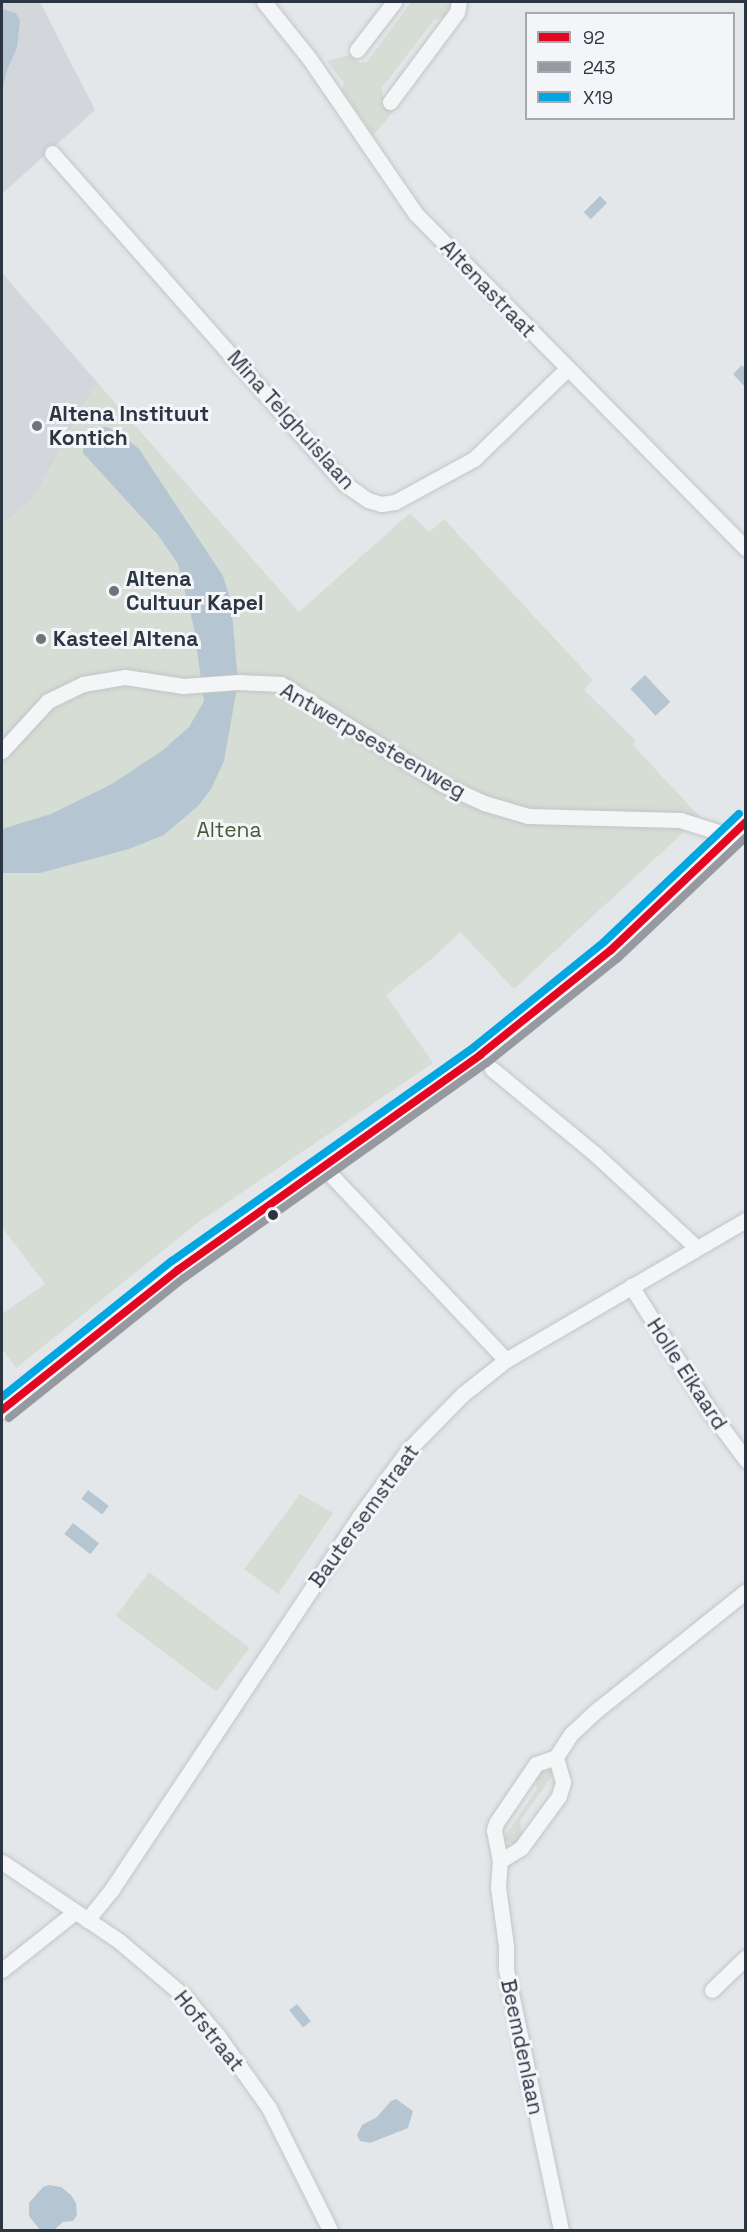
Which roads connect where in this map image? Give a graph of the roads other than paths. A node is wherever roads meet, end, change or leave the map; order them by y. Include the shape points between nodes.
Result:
1 (264, 2) edge
2 (394, 2) edge
3 (459, 2) edge
4 (357, 50) dead end
5 (390, 102) dead end
6 (52, 153) dead end
7 (567, 369) junction
8 (746, 549) edge
9 (2, 751) edge
10 (746, 822) edge
11 (731, 836) junction
12 (492, 1069) dead end
13 (333, 1178) dead end
14 (746, 1220) edge
15 (696, 1247) junction
16 (631, 1286) junction
17 (506, 1360) junction
18 (2, 1410) edge
19 (746, 1460) edge
20 (746, 1591) edge
21 (556, 1757) junction
22 (2, 1862) edge
23 (500, 1862) junction
24 (81, 1916) junction
25 (746, 1957) edge
26 (2, 1970) edge
27 (712, 1990) dead end
28 (330, 2230) edge
29 (561, 2230) edge

1 - 7 street, Altenastraat via 309,58 416,214
2 - 4 street
3 - 5 street via 457,12
6 - 7 street, Mina Telghuislaan via 345,484 368,500 381,504 395,502 474,459
7 - 8 street, Altenastraat
9 - 11 street, Antwerpsesteenweg via 48,701 83,684 125,677 203,687 238,682 281,684 442,784 484,803 528,816 680,820
10 - 11 street
11 - 18 street via 611,950 480,1055 178,1270
12 - 15 street via 594,1153
13 - 17 street
14 - 15 street, Bautersemstraat
15 - 16 street, Bautersemstraat
16 - 17 street, Bautersemstraat
16 - 19 street, Holle Eikaard via 711,1413
17 - 24 street, Bautersemstraat via 463,1394 409,1449 359,1517 112,1889
20 - 21 street, Beemdenlaan via 597,1710 571,1734
21 - 23 street via 563,1782 559,1796 521,1848
21 - 23 street, Beemdenlaan via 531,1768 499,1817 494,1830
22 - 24 street, Hofstraat
23 - 29 street, Beemdenlaan via 498,1887 506,1968
24 - 26 street, Bautersemstraat
24 - 28 street, Hofstraat via 119,1941 185,1997 218,2036 269,2108
25 - 27 street

